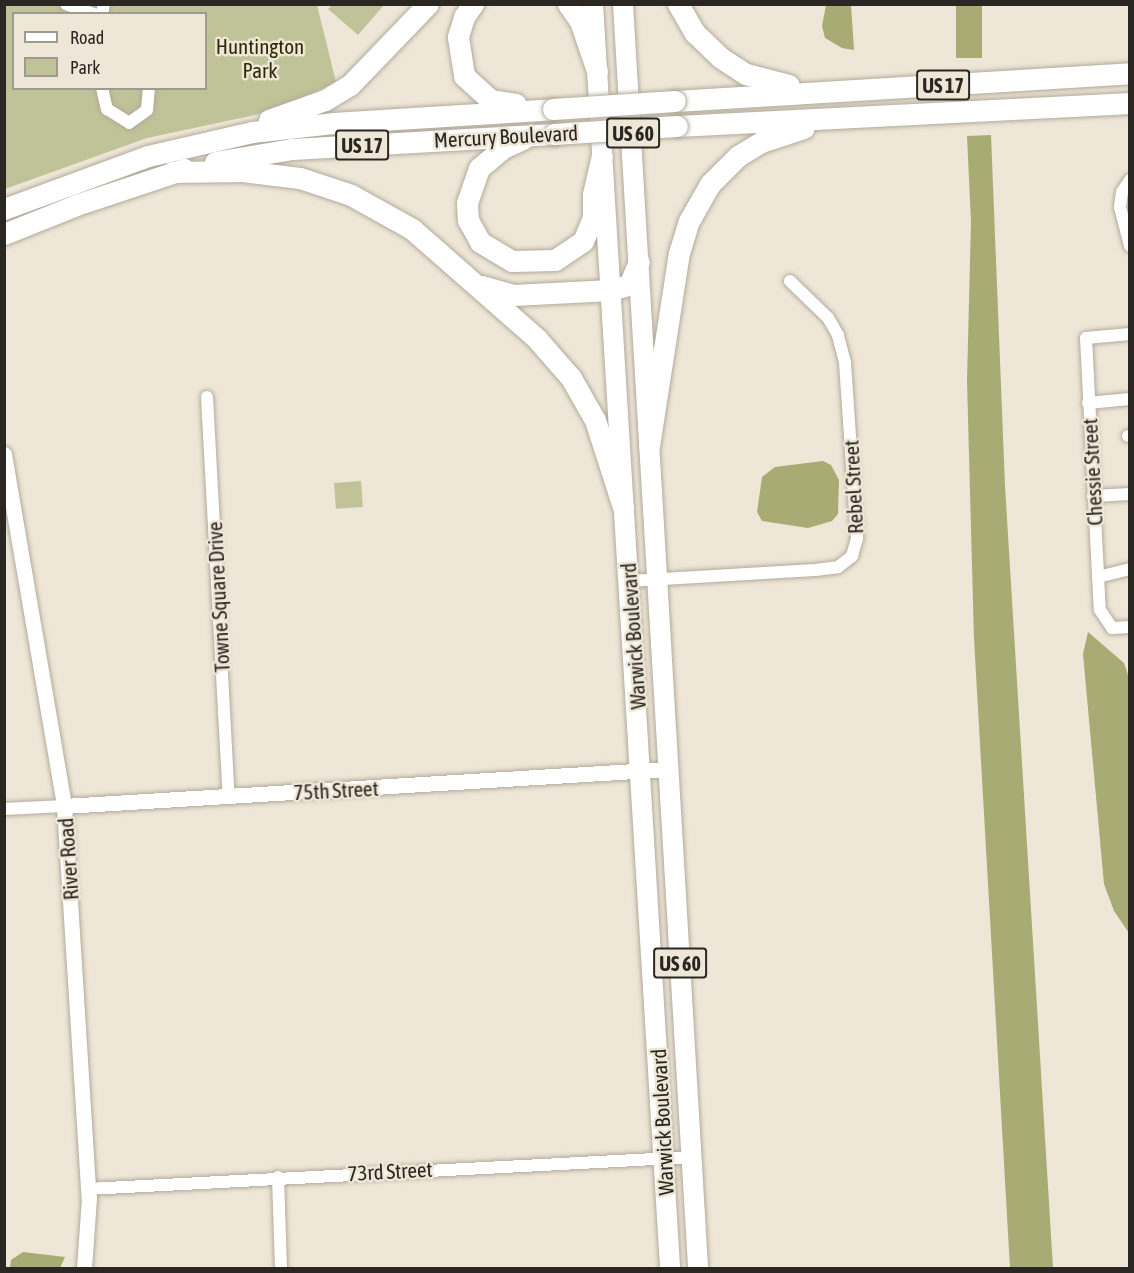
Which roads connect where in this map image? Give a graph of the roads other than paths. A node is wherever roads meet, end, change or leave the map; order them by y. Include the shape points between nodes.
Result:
1 (66, 4) edge
2 (428, 4) edge
3 (473, 4) edge
4 (568, 4) edge
5 (593, 4) edge
6 (623, 4) edge
7 (678, 4) edge
8 (88, 12) edge
9 (597, 71) junction
10 (1130, 73) edge
11 (817, 88) junction
12 (102, 90) edge
13 (149, 90) edge
14 (1130, 103) edge
15 (553, 109) junction
16 (820, 121) junction
17 (544, 134) junction
18 (224, 138) junction
19 (602, 156) junction
20 (171, 172) junction
21 (1130, 180) edge
22 (9, 204) edge
23 (4, 234) edge
24 (1130, 246) edge
25 (639, 262) junction
26 (790, 281) dead end
27 (476, 284) junction
28 (610, 290) junction
29 (1130, 334) edge
30 (207, 397) dead end
31 (1130, 399) edge
32 (1088, 403) junction
33 (649, 446) junction
34 (4, 454) edge
35 (1130, 494) edge
36 (1093, 496) junction
37 (623, 507) junction
38 (1130, 569) edge
39 (1098, 577) junction
40 (657, 579) junction
41 (629, 581) junction
42 (1130, 627) edge
43 (668, 770) junction
44 (642, 771) junction
45 (229, 796) junction
46 (64, 806) junction
47 (4, 809) edge
48 (664, 1157) junction
49 (692, 1157) junction
50 (278, 1178) junction
51 (88, 1189) junction
52 (83, 1267) edge
53 (281, 1269) edge
54 (670, 1269) edge
55 (698, 1269) edge

1 - 8 street
2 - 18 highway via 379,59 337,94
3 - 15 highway via 458,37 464,76 491,100
4 - 9 highway via 580,21
5 - 9 main road, Warwick Boulevard / US 60
6 - 25 main road, Warwick Boulevard / US 60
7 - 11 highway via 708,46 734,68 777,84
9 - 19 main road, Warwick Boulevard / US 60
10 - 11 highway, US 17 via 859,90
11 - 15 highway, Mercury Boulevard / US 17, bridge
12 - 13 street via 107,109 129,123 147,110
14 - 16 highway, US 17
15 - 18 highway, Mercury Boulevard / US 17 via 301,125
16 - 17 highway, Mercury Boulevard / US 17, bridge
16 - 33 highway via 748,149 717,175 699,200 679,253
17 - 19 highway via 493,155 479,168 469,192 467,211 473,231 490,251 512,261 555,260 583,241 593,218 593,194
17 - 20 highway, Mercury Boulevard / US 17 via 280,150
18 - 22 highway, Mercury Boulevard / US 17 via 125,163
19 - 28 main road, Warwick Boulevard / US 60
20 - 23 highway, Mercury Boulevard / US 17
20 - 27 highway via 268,173 337,189 412,229
21 - 24 street via 1122,192 1120,207
25 - 28 highway via 629,285
25 - 33 main road, Warwick Boulevard / US 60
26 - 40 street, Rebel Street via 828,318 838,335 845,362 855,548 838,567
27 - 28 highway via 513,295
27 - 37 highway via 549,352 571,378 595,420
28 - 37 main road, Warwick Boulevard / US 60
29 - 32 street, Chessie Street via 1086,338
30 - 45 street, Towne Square Drive
31 - 32 street
32 - 36 street, Chessie Street
33 - 40 main road, Warwick Boulevard / US 60
34 - 46 street, River Road
35 - 36 street
36 - 39 street, Chessie Street
37 - 41 main road, Warwick Boulevard / US 60
38 - 39 street
39 - 42 street, Chessie Street via 1103,619 1112,628
40 - 41 street, Rebel Street
40 - 43 main road, Warwick Boulevard / US 60
41 - 44 main road, Warwick Boulevard / US 60
43 - 44 street, 75th Street
43 - 49 main road, Warwick Boulevard / US 60
44 - 45 street, 75th Street
44 - 48 main road, Warwick Boulevard / US 60
45 - 46 street, 75th Street
46 - 47 street, 75th Street
46 - 51 street, River Road
48 - 49 street, 73rd Street
48 - 50 street, 73rd Street
48 - 54 main road, Warwick Boulevard / US 60
49 - 55 main road, Warwick Boulevard / US 60
50 - 51 street, 73rd Street
50 - 53 street
51 - 52 street, River Road

